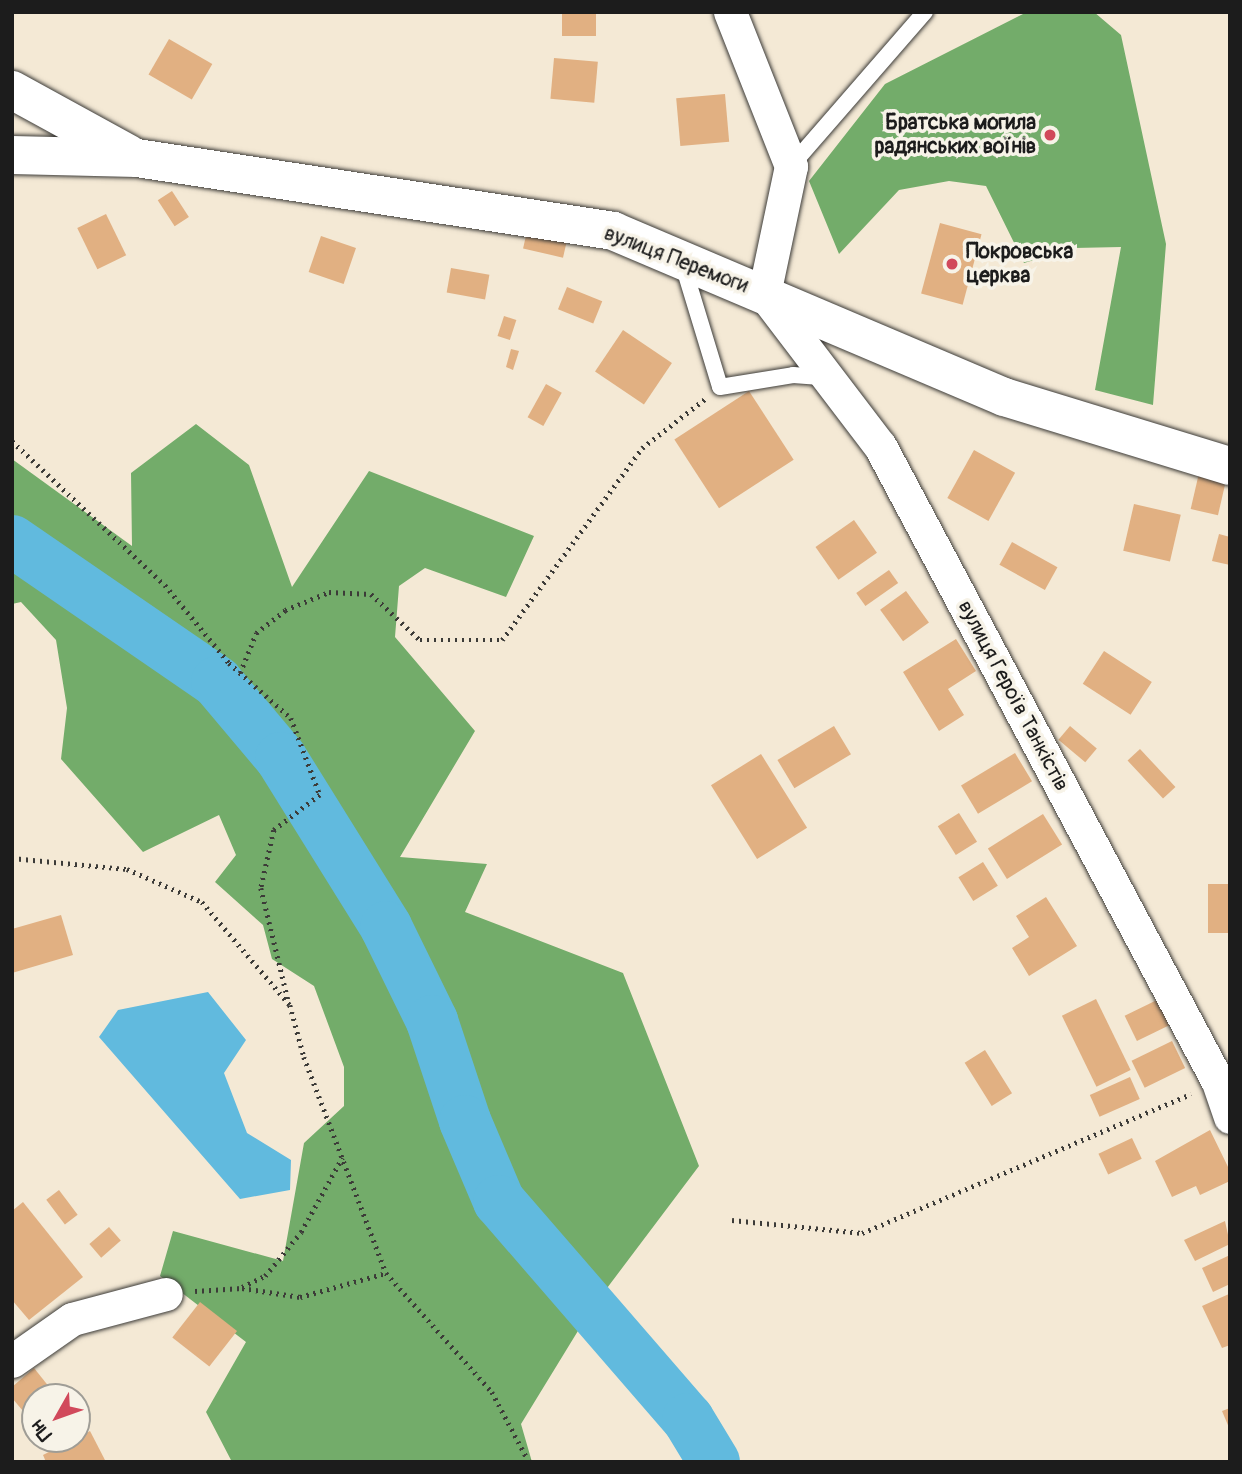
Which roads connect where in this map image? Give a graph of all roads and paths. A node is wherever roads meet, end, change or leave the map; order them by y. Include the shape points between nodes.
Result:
1 (730, 12) edge
2 (925, 12) edge
3 (12, 90) edge
4 (12, 155) edge
5 (136, 158) junction
6 (791, 166) junction
7 (682, 260) junction
8 (764, 294) junction
9 (828, 377) junction
10 (720, 387) junction
11 (12, 441) edge
12 (1230, 466) edge
13 (240, 673) junction
14 (12, 858) edge
15 (290, 1005) junction
16 (1218, 1082) junction
17 (1230, 1117) edge
18 (342, 1158) junction
19 (732, 1220) dead end
20 (386, 1273) junction
21 (242, 1288) junction
22 (166, 1294) joint
23 (12, 1361) edge
24 (529, 1462) edge

1 - 6 street
2 - 6 lane
3 - 5 street
4 - 5 street, вулиця Перемоги
5 - 7 street, вулиця Перемоги via 613,231
6 - 8 street
7 - 8 street, вулиця Перемоги
7 - 10 lane
8 - 9 street, вулиця Героїв Танкістів
8 - 12 street, вулиця Перемоги via 1004,397
9 - 10 lane via 793,375
9 - 16 street, вулиця Героїв Танкістів via 880,446
10 - 13 path via 642,448 502,640 420,640 371,594 329,592 285,610 256,633
11 - 13 path via 164,586
13 - 15 path via 291,718 320,795 274,830 261,888
14 - 15 path via 127,869 202,902
15 - 18 path
16 - 17 street, вулиця Героїв Танкістів
16 - 19 path via 862,1233
18 - 20 path
18 - 21 path via 301,1233 265,1276
20 - 21 path via 300,1297
20 - 24 path via 492,1392
21 - 22 path
22 - 23 street via 72,1319

